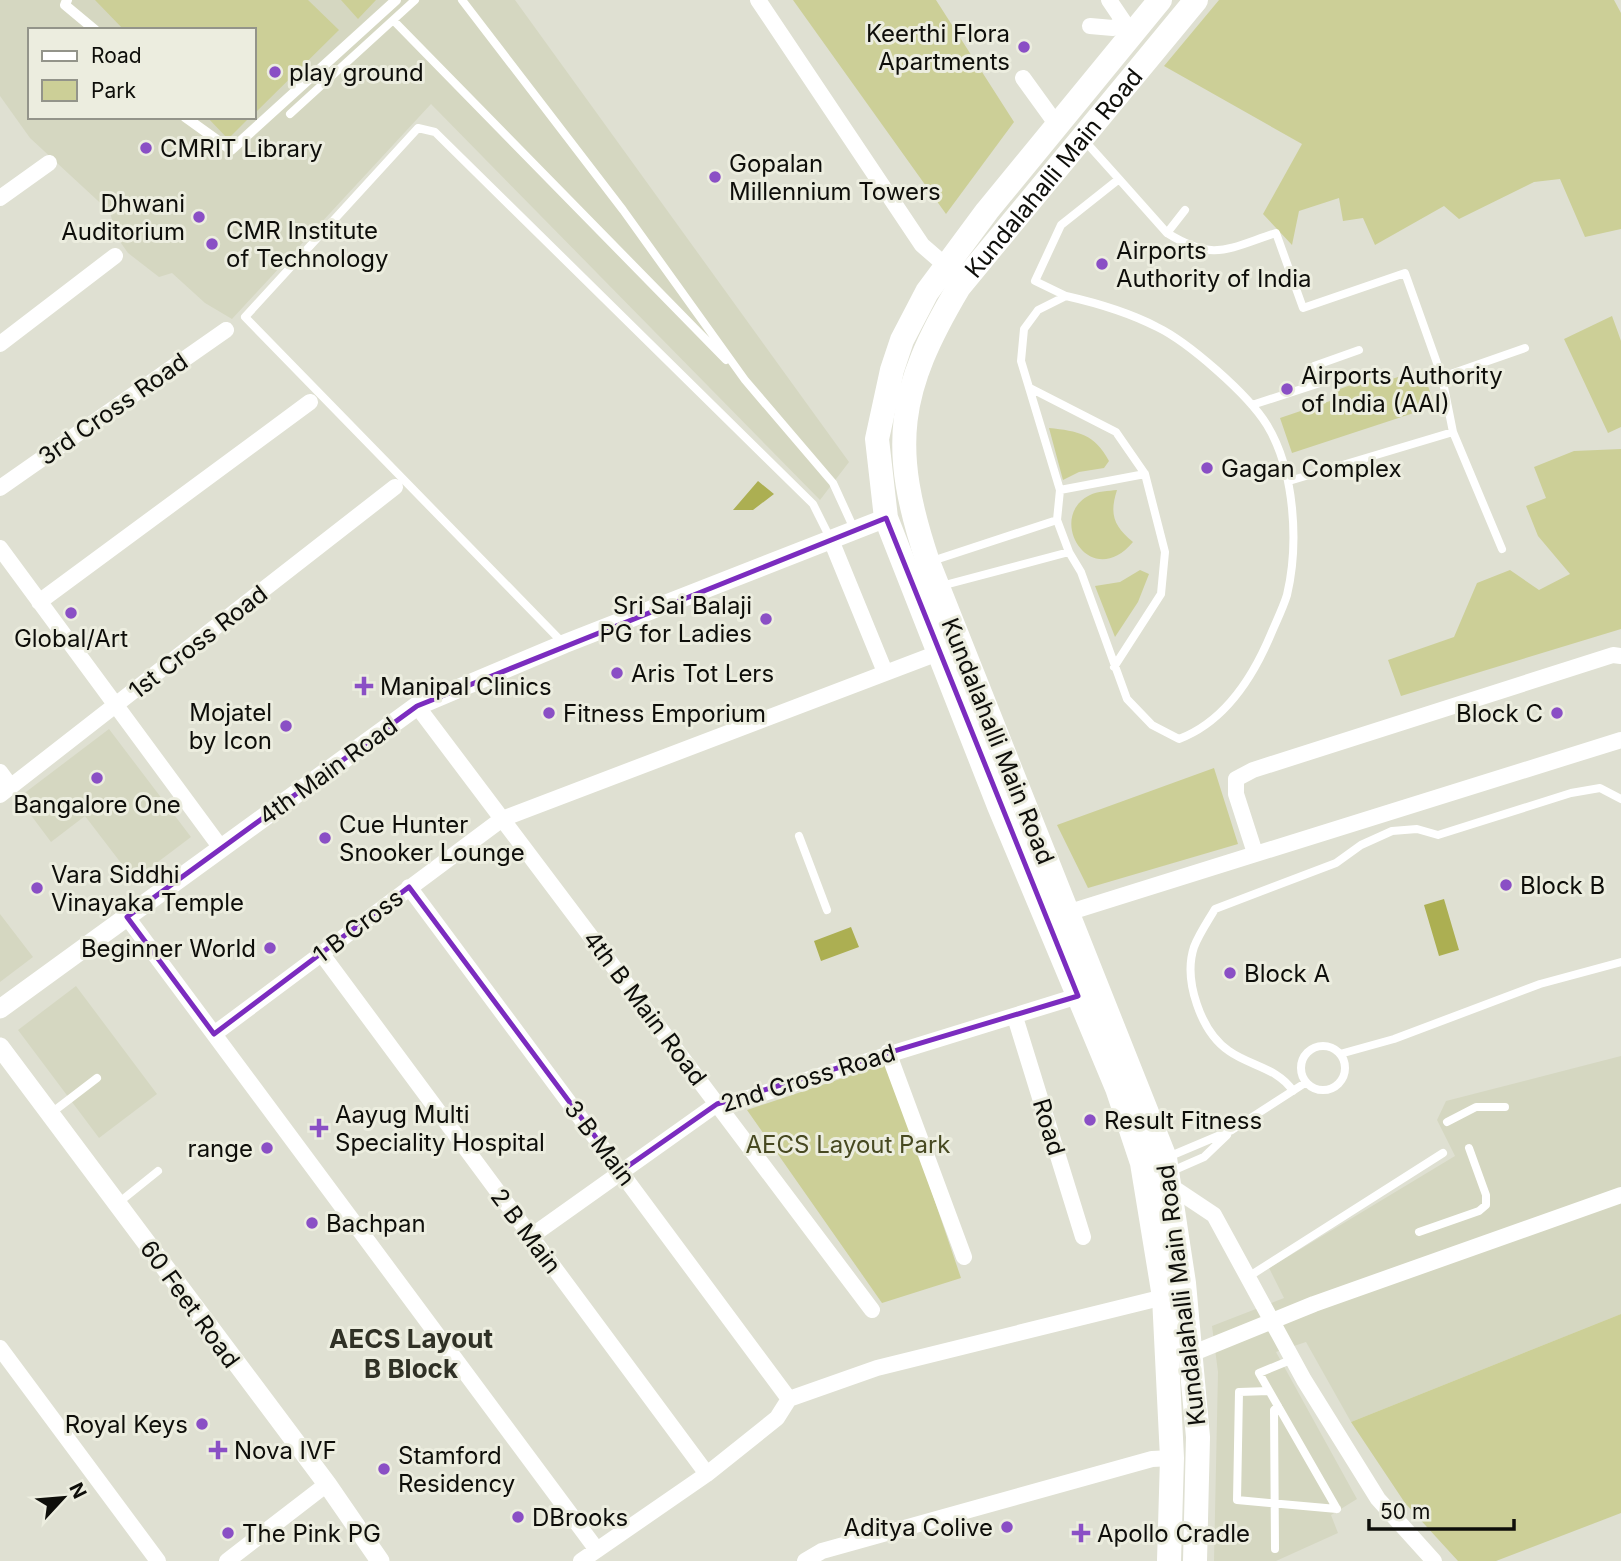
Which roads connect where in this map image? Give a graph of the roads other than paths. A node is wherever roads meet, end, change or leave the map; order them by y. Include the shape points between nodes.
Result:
1 (67, 0) edge
2 (396, 0) edge
3 (415, 0) edge
4 (462, 0) edge
5 (758, 0) edge
6 (1109, 0) edge
7 (1160, 0) edge
8 (1196, 0) edge
9 (393, 20) junction
10 (1090, 26) dead end
11 (93, 28) edge
12 (1128, 29) junction
13 (1023, 78) dead end
14 (290, 114) dead end
15 (188, 119) edge
16 (1057, 125) junction
17 (1082, 138) junction
18 (49, 163) dead end
19 (1119, 179) junction
20 (0, 198) edge
21 (1185, 210) dead end
22 (1167, 233) junction
23 (115, 256) dead end
24 (945, 265) junction
25 (1066, 296) junction
26 (226, 330) dead end
27 (0, 344) edge
28 (1525, 348) dead end
29 (1359, 350) dead end
30 (1442, 377) junction
31 (745, 380) junction
32 (1030, 388) junction
33 (310, 402) dead end
34 (1252, 405) junction
35 (1453, 432) junction
36 (1145, 474) junction
37 (1289, 481) junction
38 (395, 487) dead end
39 (0, 488) edge
40 (1060, 490) junction
41 (886, 518) junction
42 (1057, 520) junction
43 (855, 531) junction
44 (831, 540) junction
45 (0, 548) edge
46 (1502, 550) dead end
47 (1069, 552) junction
48 (928, 562) junction
49 (938, 587) junction
50 (39, 602) junction
51 (564, 644) junction
52 (938, 653) junction
53 (1621, 656) edge
54 (1114, 667) junction
55 (886, 672) junction
56 (117, 705) junction
57 (417, 706) junction
58 (1621, 740) edge
59 (0, 772) edge
60 (5, 791) edge
61 (1621, 799) edge
62 (502, 819) junction
63 (799, 836) dead end
64 (221, 848) junction
65 (1255, 853) junction
66 (409, 887) junction
67 (827, 911) dead end
68 (1067, 913) junction
69 (127, 917) junction
70 (321, 953) junction
71 (1621, 962) edge
72 (1078, 996) junction
73 (0, 1009) edge
74 (1015, 1017) junction
75 (214, 1034) junction
76 (0, 1046) edge
77 (888, 1052) junction
78 (1340, 1054) junction
79 (97, 1078) dead end
80 (1305, 1083) junction
81 (1293, 1091) junction
82 (717, 1104) junction
83 (1505, 1107) dead end
84 (50, 1114) junction
85 (1447, 1122) dead end
86 (1232, 1130) junction
87 (1469, 1148) dead end
88 (1443, 1153) dead end
89 (159, 1171) dead end
90 (621, 1171) junction
91 (1157, 1175) junction
92 (1621, 1195) edge
93 (117, 1204) junction
94 (1419, 1232) dead end
95 (530, 1237) junction
96 (1083, 1237) dead end
97 (964, 1258) dead end
98 (1248, 1277) junction
99 (1164, 1297) junction
100 (872, 1310) dead end
101 (1273, 1322) junction
102 (0, 1348) edge
103 (1191, 1354) junction
104 (1293, 1359) junction
105 (1269, 1391) junction
106 (789, 1399) junction
107 (1278, 1406) junction
108 (1172, 1458) junction
109 (707, 1474) junction
110 (327, 1485) junction
111 (1275, 1504) junction
112 (1275, 1549) dead end
113 (597, 1550) junction
114 (158, 1561) edge
115 (227, 1561) edge
116 (380, 1561) edge
117 (582, 1561) edge
118 (805, 1561) edge
119 (1169, 1561) edge
120 (1195, 1561) edge
121 (1434, 1561) edge

1 - 11 street via 65,5
2 - 15 street via 231,150
3 - 9 lane
4 - 31 lane via 623,210
5 - 24 street via 922,245
6 - 12 street
7 - 12 main road, Kundalahalli Main Road
8 - 17 main road, Kundalahalli Main Road
9 - 14 lane
9 - 31 lane
10 - 12 street
12 - 16 main road, Kundalahalli Main Road
13 - 16 street
16 - 24 main road, Kundalahalli Main Road
17 - 19 lane
17 - 48 main road, Kundalahalli Main Road via 959,286 916,373 902,450 908,503
18 - 20 street
19 - 22 lane
19 - 25 lane via 1060,225 1035,281
21 - 22 lane
22 - 30 lane via 1192,248 1215,253 1276,233 1303,308 1405,273
23 - 27 street
24 - 41 main road, Kundalahalli Main Road via 902,340 881,414 877,439
25 - 32 lane via 1038,310 1024,329 1021,361
25 - 34 lane via 1159,327 1216,370
26 - 39 street, 3rd Cross Road
28 - 30 lane
29 - 34 lane via 1314,366 1320,383
30 - 35 lane
31 - 43 lane via 833,483
32 - 36 lane via 1116,432
32 - 40 lane
33 - 50 street
34 - 37 lane via 1268,426
35 - 37 lane
35 - 46 lane
36 - 40 lane
36 - 54 lane via 1165,552 1161,594
37 - 54 lane via 1294,527 1287,595 1263,653 1232,701 1199,732 1179,739 1152,725 1127,699
38 - 56 street, 1st Cross Road
40 - 42 lane
41 - 43 street, 4th Main Road
41 - 52 main road, Kundalahalli Main Road
42 - 47 lane
42 - 48 lane
43 - 44 street, 4th Main Road
44 - 51 street, 4th Main Road
44 - 51 lane via 813,504 435,132 418,128 245,317
44 - 55 street
45 - 50 street
47 - 49 lane
47 - 54 lane via 1081,572
48 - 49 main road, Kundalahalli Main Road
49 - 68 main road, Kundalahalli Main Road
50 - 56 street
51 - 57 street, 4th Main Road
52 - 55 street
52 - 72 main road, Kundalahalli Main Road
53 - 65 street via 1252,770 1236,779 1236,794
55 - 62 street
56 - 60 street, 1st Cross Road
56 - 64 street
57 - 62 street, 4th B Main Road
57 - 64 street, 4th Main Road
58 - 65 street
59 - 60 street
61 - 81 lane via 1601,788 1571,793 1438,835 1417,829 1392,831 1336,863 1215,909 1194,948 1191,979 1206,1028 1228,1051 1271,1071
62 - 66 street, 1 B Cross
62 - 82 street, 4th B Main Road
63 - 67 lane
64 - 69 street, 4th Main Road
65 - 68 street
66 - 70 street, 1 B Cross
66 - 90 street, 3 B Main
68 - 91 main road, Kundalahalli Main Road via 1141,1091
69 - 73 street, 4th Main Road
69 - 75 street
70 - 75 street, 1 B Cross
70 - 95 street, 2 B Main
71 - 78 lane via 1540,984 1394,1040
72 - 74 street, 2nd Cross Road
72 - 91 main road, Kundalahalli Main Road
74 - 77 street, 2nd Cross Road
74 - 96 street, Road
75 - 113 street
76 - 84 street, 60 Feet Road
77 - 82 street, 2nd Cross Road
77 - 97 street
78 - 80 lane via 1345,1067 1342,1081 1331,1090
78 - 80 lane via 1331,1047 1308,1051 1301,1060
79 - 84 lane
80 - 81 lane
81 - 86 lane
82 - 90 street, 2nd Cross Road
82 - 100 street, 4th B Main Road
83 - 85 lane via 1476,1107
84 - 93 street, 60 Feet Road
86 - 91 lane
86 - 91 lane via 1204,1157
87 - 94 lane via 1486,1205
88 - 98 lane
89 - 93 lane
90 - 95 street, 2nd Cross Road
90 - 106 street, 3 B Main
91 - 98 street via 1214,1215
91 - 99 main road, Kundalahalli Main Road
91 - 103 main road, Kundalahalli Main Road
92 - 101 street
93 - 110 street, 60 Feet Road
95 - 109 street, 2 B Main
98 - 101 street
99 - 106 street via 877,1368
99 - 108 main road, Kundalahalli Main Road
101 - 103 street
101 - 104 street
102 - 114 street
103 - 120 main road, Kundalahalli Main Road via 1198,1437
104 - 105 lane via 1259,1373
104 - 121 street via 1378,1499
105 - 107 lane
105 - 111 lane via 1239,1392 1237,1500
106 - 109 street via 777,1418
107 - 111 lane via 1274,1410
107 - 111 lane via 1337,1509
108 - 118 street via 1152,1458 822,1551
108 - 119 main road, Kundalahalli Main Road
109 - 113 street
110 - 115 street
110 - 116 street, 60 Feet Road
111 - 112 lane
113 - 117 street

